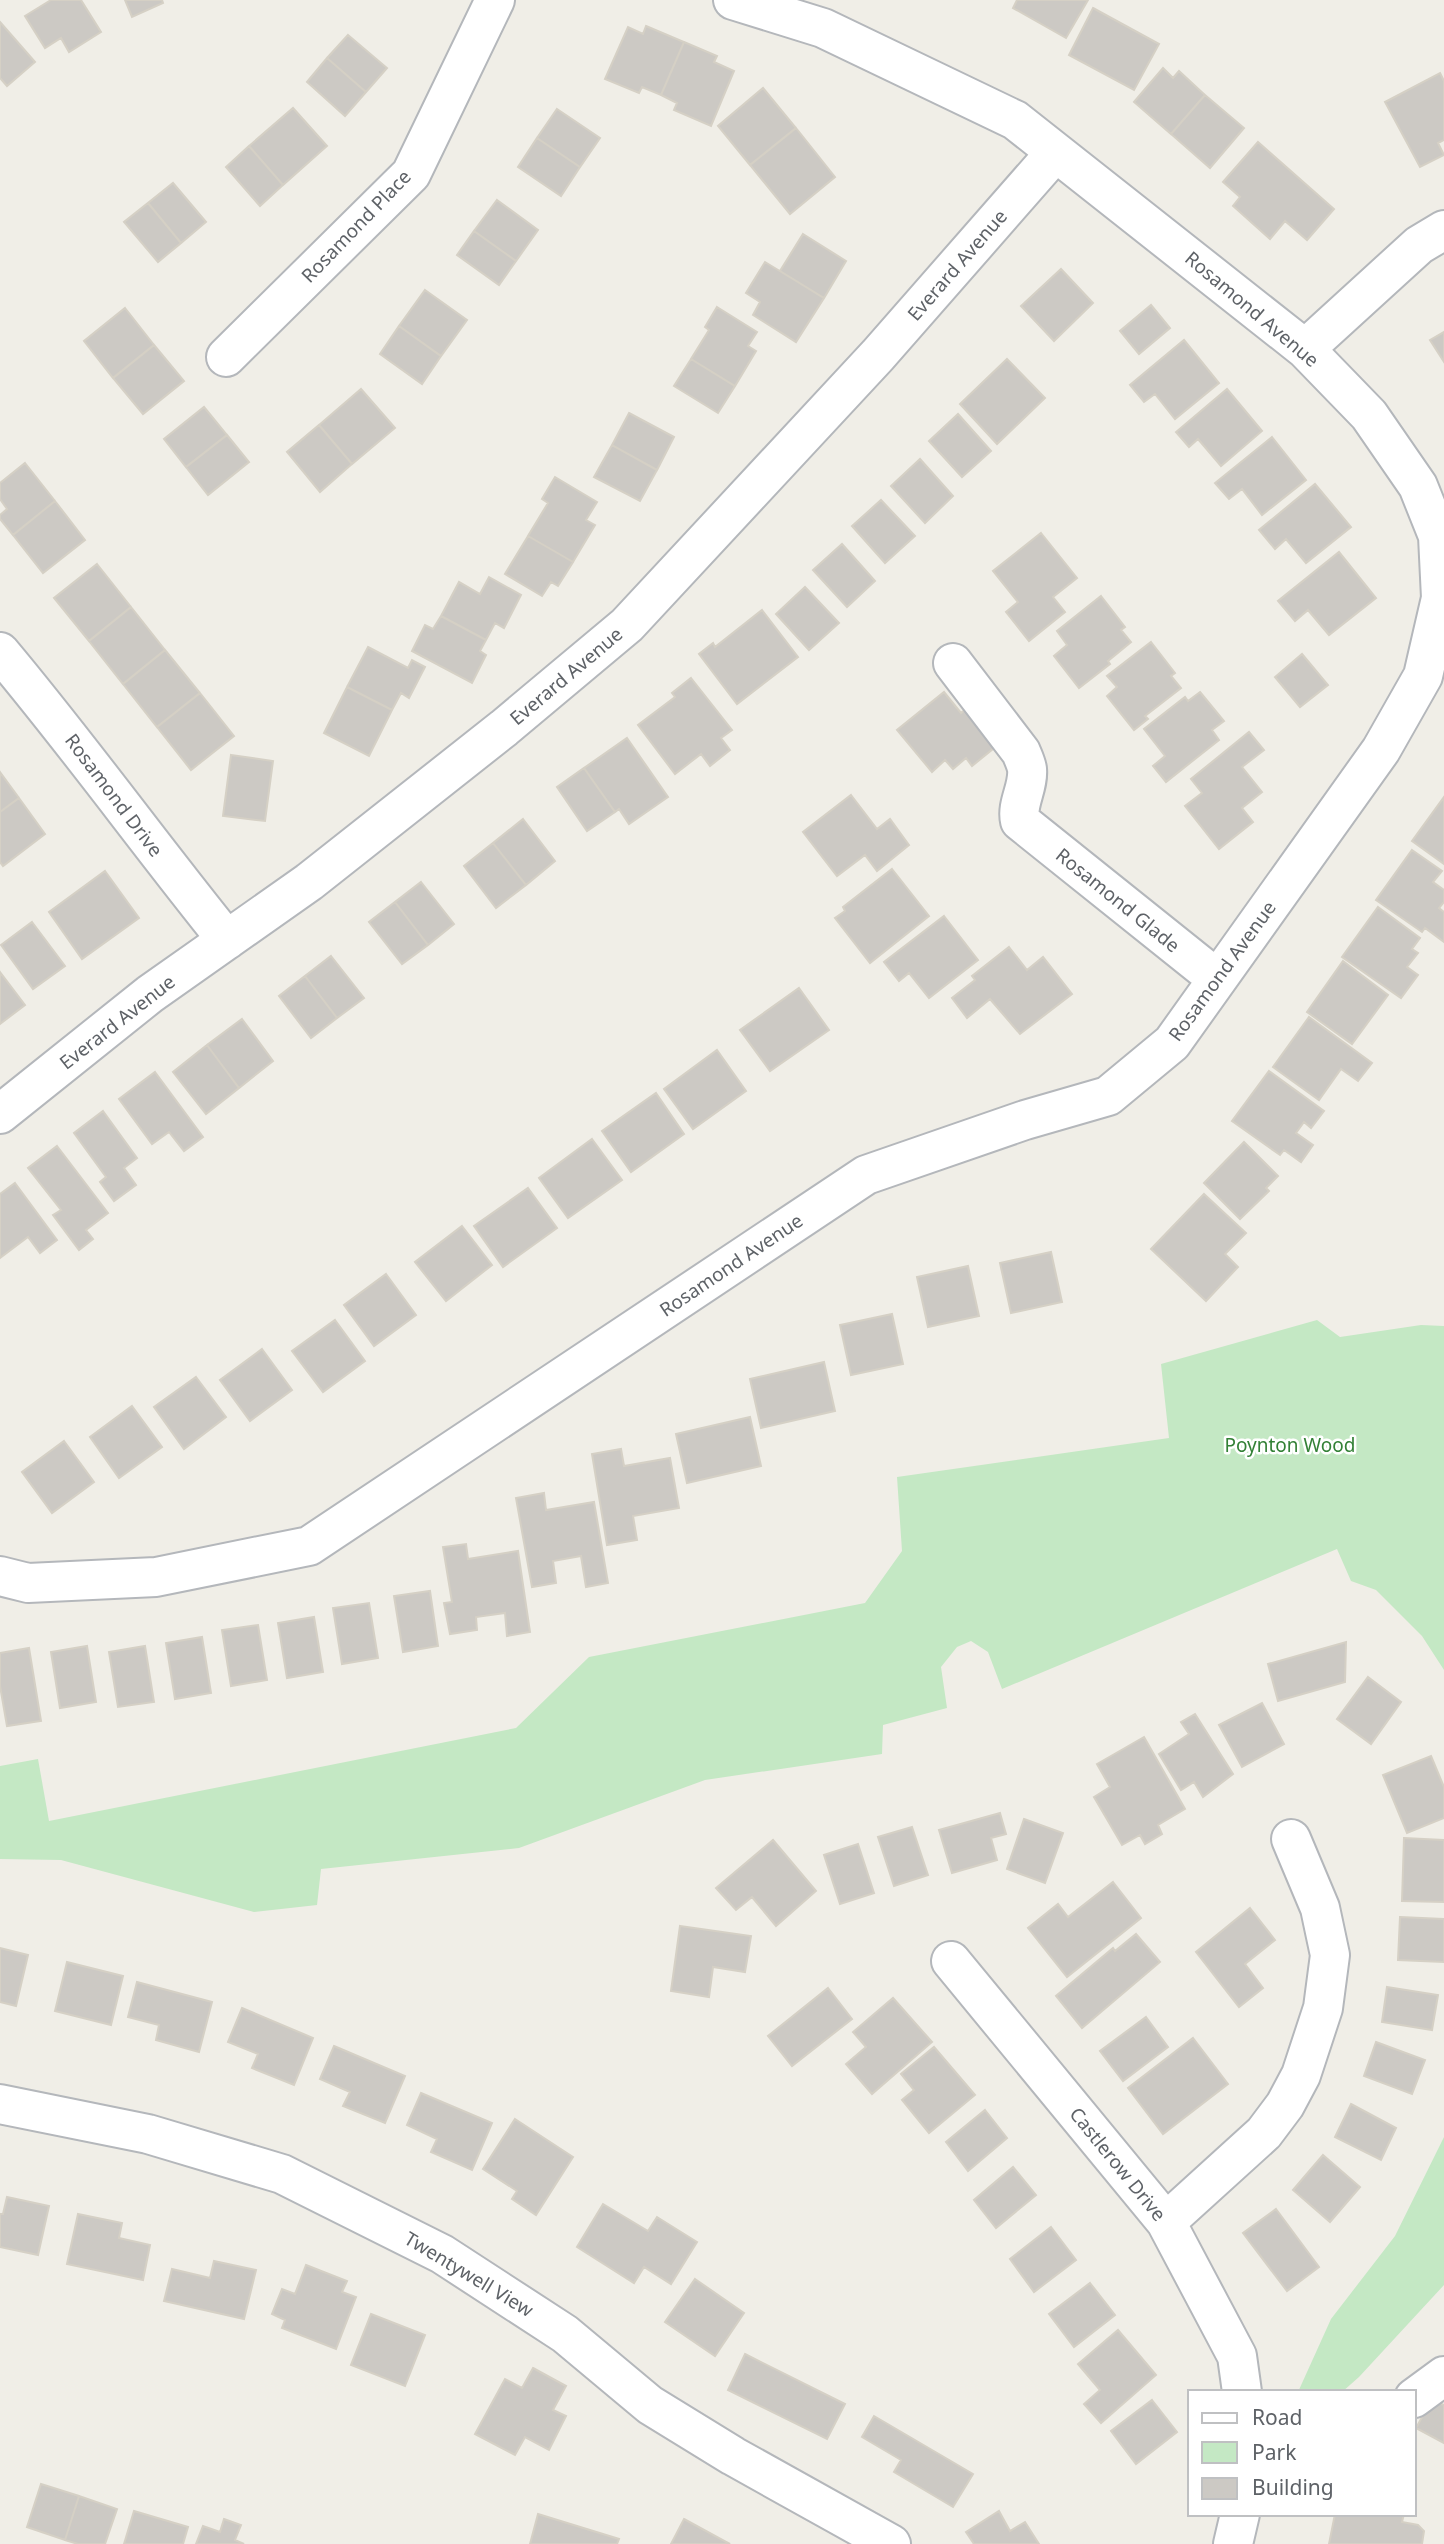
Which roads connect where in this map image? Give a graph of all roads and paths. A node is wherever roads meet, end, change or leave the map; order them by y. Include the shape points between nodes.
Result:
1 (495, 0) edge
2 (733, 0) edge
3 (1055, 153) junction
4 (1444, 230) edge
5 (1305, 349) junction
6 (226, 357) dead end
7 (0, 652) edge
8 (953, 663) dead end
9 (227, 940) junction
10 (1216, 978) junction
11 (0, 1114) edge
12 (0, 1576) edge
13 (1291, 1839) dead end
14 (951, 1961) dead end
15 (0, 2104) edge
16 (1166, 2222) junction
17 (1444, 2375) edge
18 (1242, 2390) edge
19 (1416, 2396) edge
20 (1240, 2516) edge
21 (891, 2544) edge
22 (1233, 2544) edge

1 - 6 street, Rosamond Place via 411,174
2 - 3 street, Rosamond Avenue via 822,29 886,58 1015,120
3 - 5 street, Rosamond Avenue
3 - 9 street, Everard Avenue via 878,355 627,625 309,882
4 - 5 street via 1419,245
5 - 10 street, Rosamond Avenue via 1369,415 1418,486 1438,536 1441,598 1423,676 1381,750
7 - 9 street, Rosamond Drive
8 - 10 street, Rosamond Glade via 1021,752 1027,768 1020,821
9 - 11 street, Everard Avenue via 150,994
10 - 12 street, Rosamond Avenue via 1172,1044 1108,1096 866,1175 309,1546 156,1577 28,1583
13 - 16 street via 1320,1908 1330,1955 1324,2008 1301,2075 1285,2105 1264,2133
14 - 16 street, Castlerow Drive
15 - 21 street, Twentywell View via 148,2134 282,2174 442,2254 565,2333 650,2405
16 - 18 street, Castlerow Drive via 1237,2356
17 - 19 street
20 - 22 street

